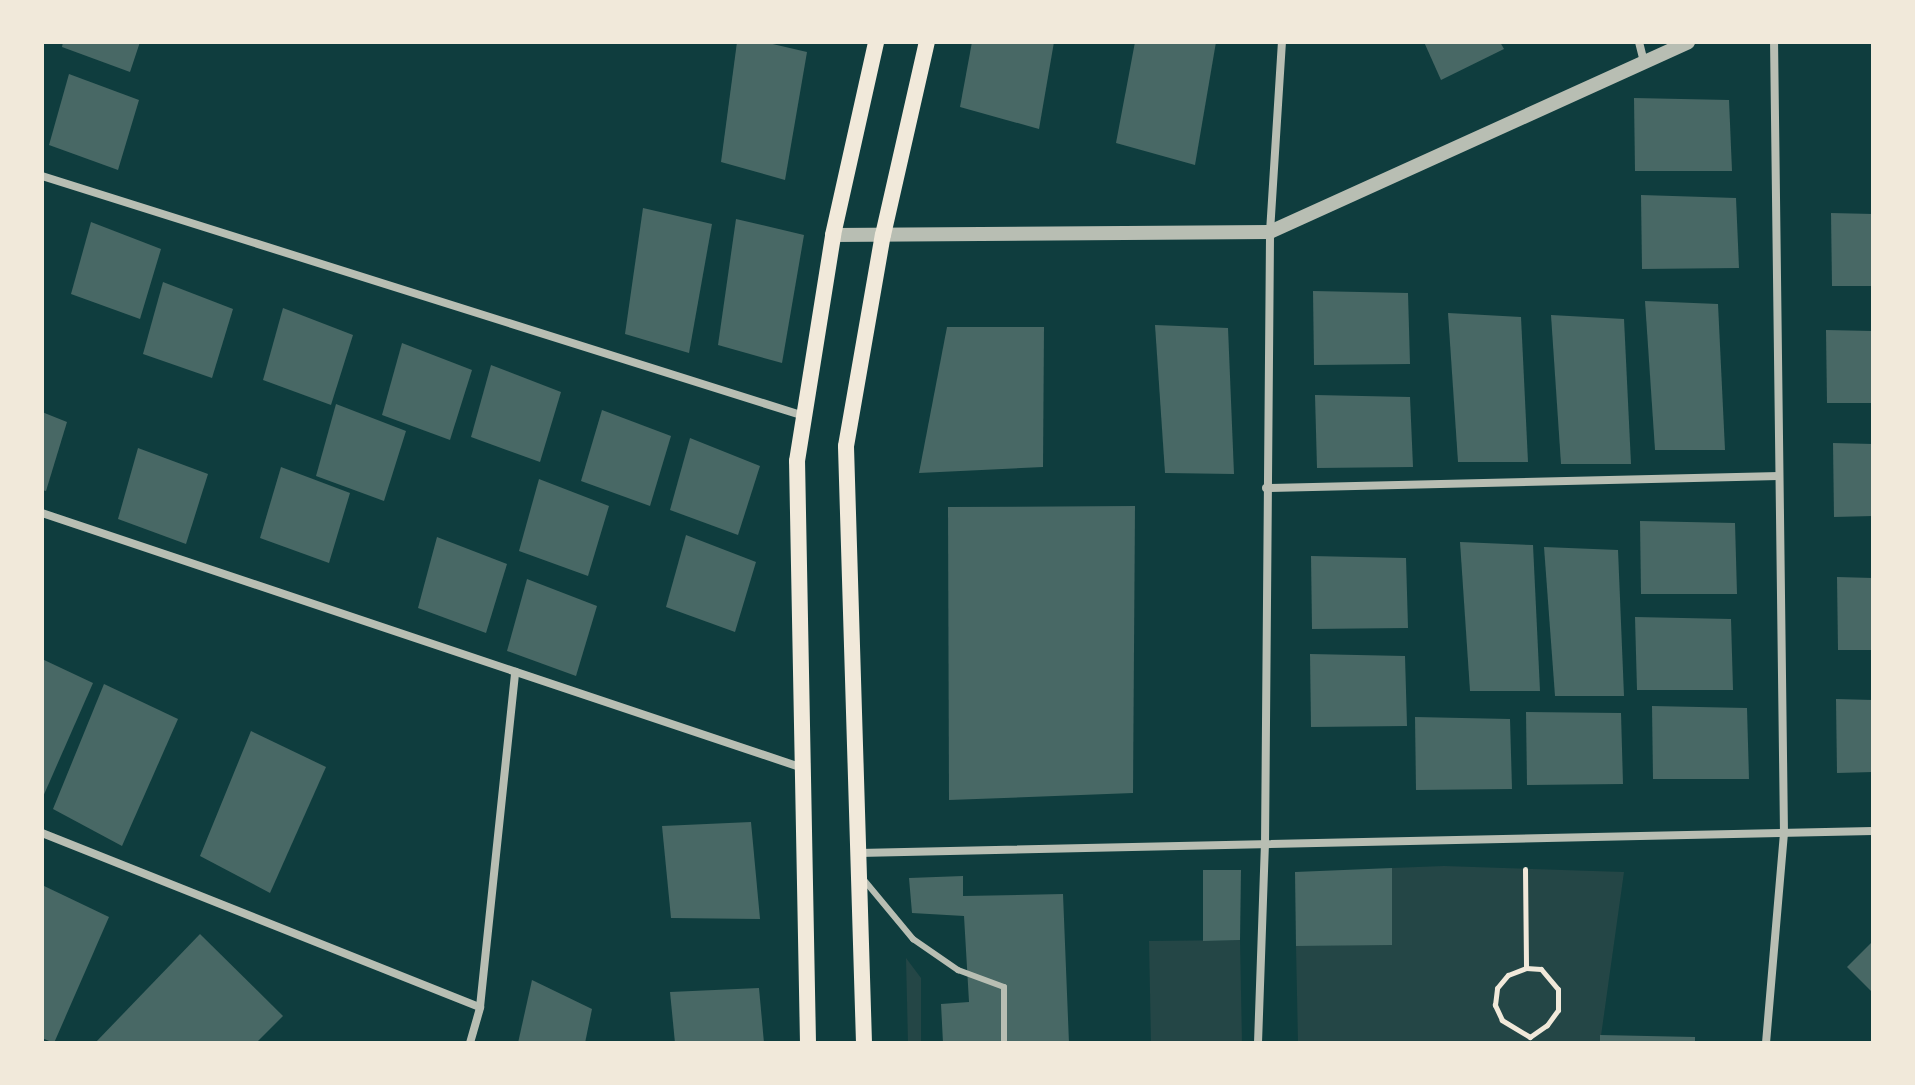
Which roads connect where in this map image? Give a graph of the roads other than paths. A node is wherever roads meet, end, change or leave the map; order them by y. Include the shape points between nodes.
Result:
1 (876, 42) edge
2 (927, 42) edge
3 (1282, 42) edge
4 (1639, 42) edge
5 (1688, 42) edge
6 (1774, 42) edge
7 (1644, 62) junction
8 (42, 176) edge
9 (1270, 232) junction
10 (833, 235) junction
11 (883, 235) junction
12 (805, 416) junction
13 (1779, 476) junction
14 (1266, 488) junction
15 (42, 513) edge
16 (515, 672) junction
17 (803, 768) junction
18 (1873, 831) edge
19 (42, 833) edge
20 (1784, 834) junction
21 (1265, 846) junction
22 (859, 853) junction
23 (859, 874) junction
24 (480, 1007) junction
25 (470, 1043) edge
26 (808, 1043) edge
27 (864, 1043) edge
28 (1004, 1043) edge
29 (1258, 1043) edge
30 (1766, 1043) edge

1 - 10 main road
2 - 11 main road
3 - 9 street
4 - 7 street
5 - 7 street
6 - 13 street
7 - 9 street
8 - 12 street
9 - 11 street
9 - 14 street
10 - 11 street
10 - 12 main road
11 - 22 main road via 846,446
12 - 17 main road via 797,461
13 - 14 street
13 - 20 street
14 - 21 street
15 - 16 street
16 - 17 street
16 - 24 street
17 - 26 main road
18 - 20 street
19 - 24 street
20 - 21 street
20 - 30 street
21 - 22 street
21 - 29 street
22 - 23 main road
23 - 27 main road
23 - 28 lane via 913,939 958,970 1004,987
24 - 25 street

